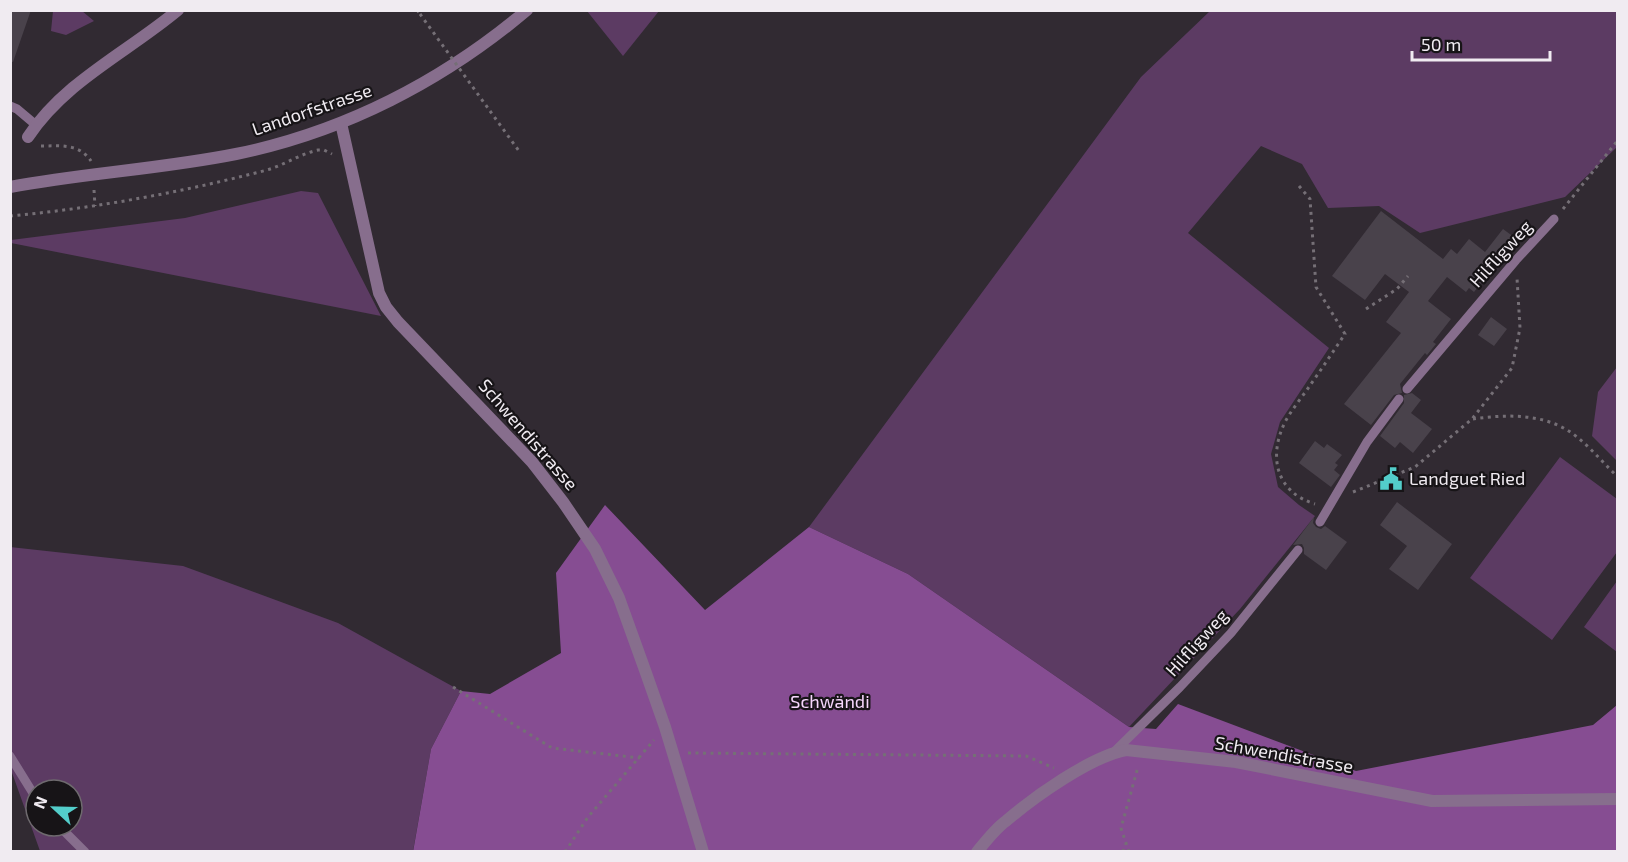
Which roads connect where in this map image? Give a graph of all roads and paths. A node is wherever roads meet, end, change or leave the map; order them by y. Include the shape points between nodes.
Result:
1 (178, 10) edge
2 (527, 10) edge
3 (418, 12) edge
4 (10, 106) edge
5 (341, 123) junction
6 (36, 125) junction
7 (28, 137) joint
8 (1617, 140) edge
9 (519, 151) dead end
10 (311, 152) dead end
11 (92, 163) dead end
12 (1299, 186) dead end
13 (10, 187) edge
14 (94, 189) dead end
15 (95, 206) junction
16 (10, 216) edge
17 (1554, 219) joint
18 (1516, 260) junction
19 (1408, 276) dead end
20 (1366, 309) dead end
21 (1407, 389) dead end
22 (1399, 399) dead end
23 (1472, 419) junction
24 (1617, 477) edge
25 (1330, 505) junction
26 (1320, 522) dead end
27 (1298, 550) dead end
28 (453, 687) dead end
29 (665, 727) junction
30 (1143, 751) junction
31 (1114, 752) junction
32 (673, 753) junction
33 (10, 756) edge
34 (640, 758) junction
35 (1070, 774) junction
36 (24, 779) edge
37 (1617, 799) edge
38 (71, 838) edge
39 (1125, 842) junction
40 (85, 852) edge
41 (565, 852) edge
42 (703, 852) edge
43 (977, 852) edge
44 (1123, 852) edge
45 (1129, 852) edge

1 - 6 street via 74,87
2 - 5 street, Landorfstrasse via 435,77
3 - 9 path, bridge
4 - 6 lane
5 - 13 street, Landorfstrasse via 283,143 224,156
5 - 29 street, Schwendistrasse via 379,293 386,307 516,443 576,520 619,598
6 - 7 street
7 - 11 path via 31,146 77,148
8 - 17 path, Hilfligweg
10 - 15 path via 260,171 186,190
12 - 25 path via 1310,199 1316,287 1345,334 1285,423 1277,468 1286,488 1305,501
14 - 15 path
15 - 16 path
17 - 18 lane, Hilfligweg
18 - 21 lane, Hilfligweg
18 - 23 path via 1520,328 1512,368
19 - 20 path via 1397,289
22 - 25 lane via 1367,442
23 - 24 path via 1502,414 1544,420 1577,437
23 - 25 path via 1415,467
25 - 26 lane
27 - 31 lane, Hilfligweg via 1231,633
28 - 34 path via 552,748
29 - 32 street, Schwendistrasse
29 - 34 path
30 - 31 street, Schwendistrasse
30 - 37 street, Schwendistrasse via 1236,762 1432,801
30 - 39 path via 1121,828
31 - 35 street, Schwendistrasse
32 - 35 path via 1026,756
32 - 42 street, Schwendistrasse
33 - 36 lane
34 - 41 path via 588,817
35 - 43 street, Schwendistrasse via 1004,821
38 - 40 lane
39 - 44 path
39 - 45 path

